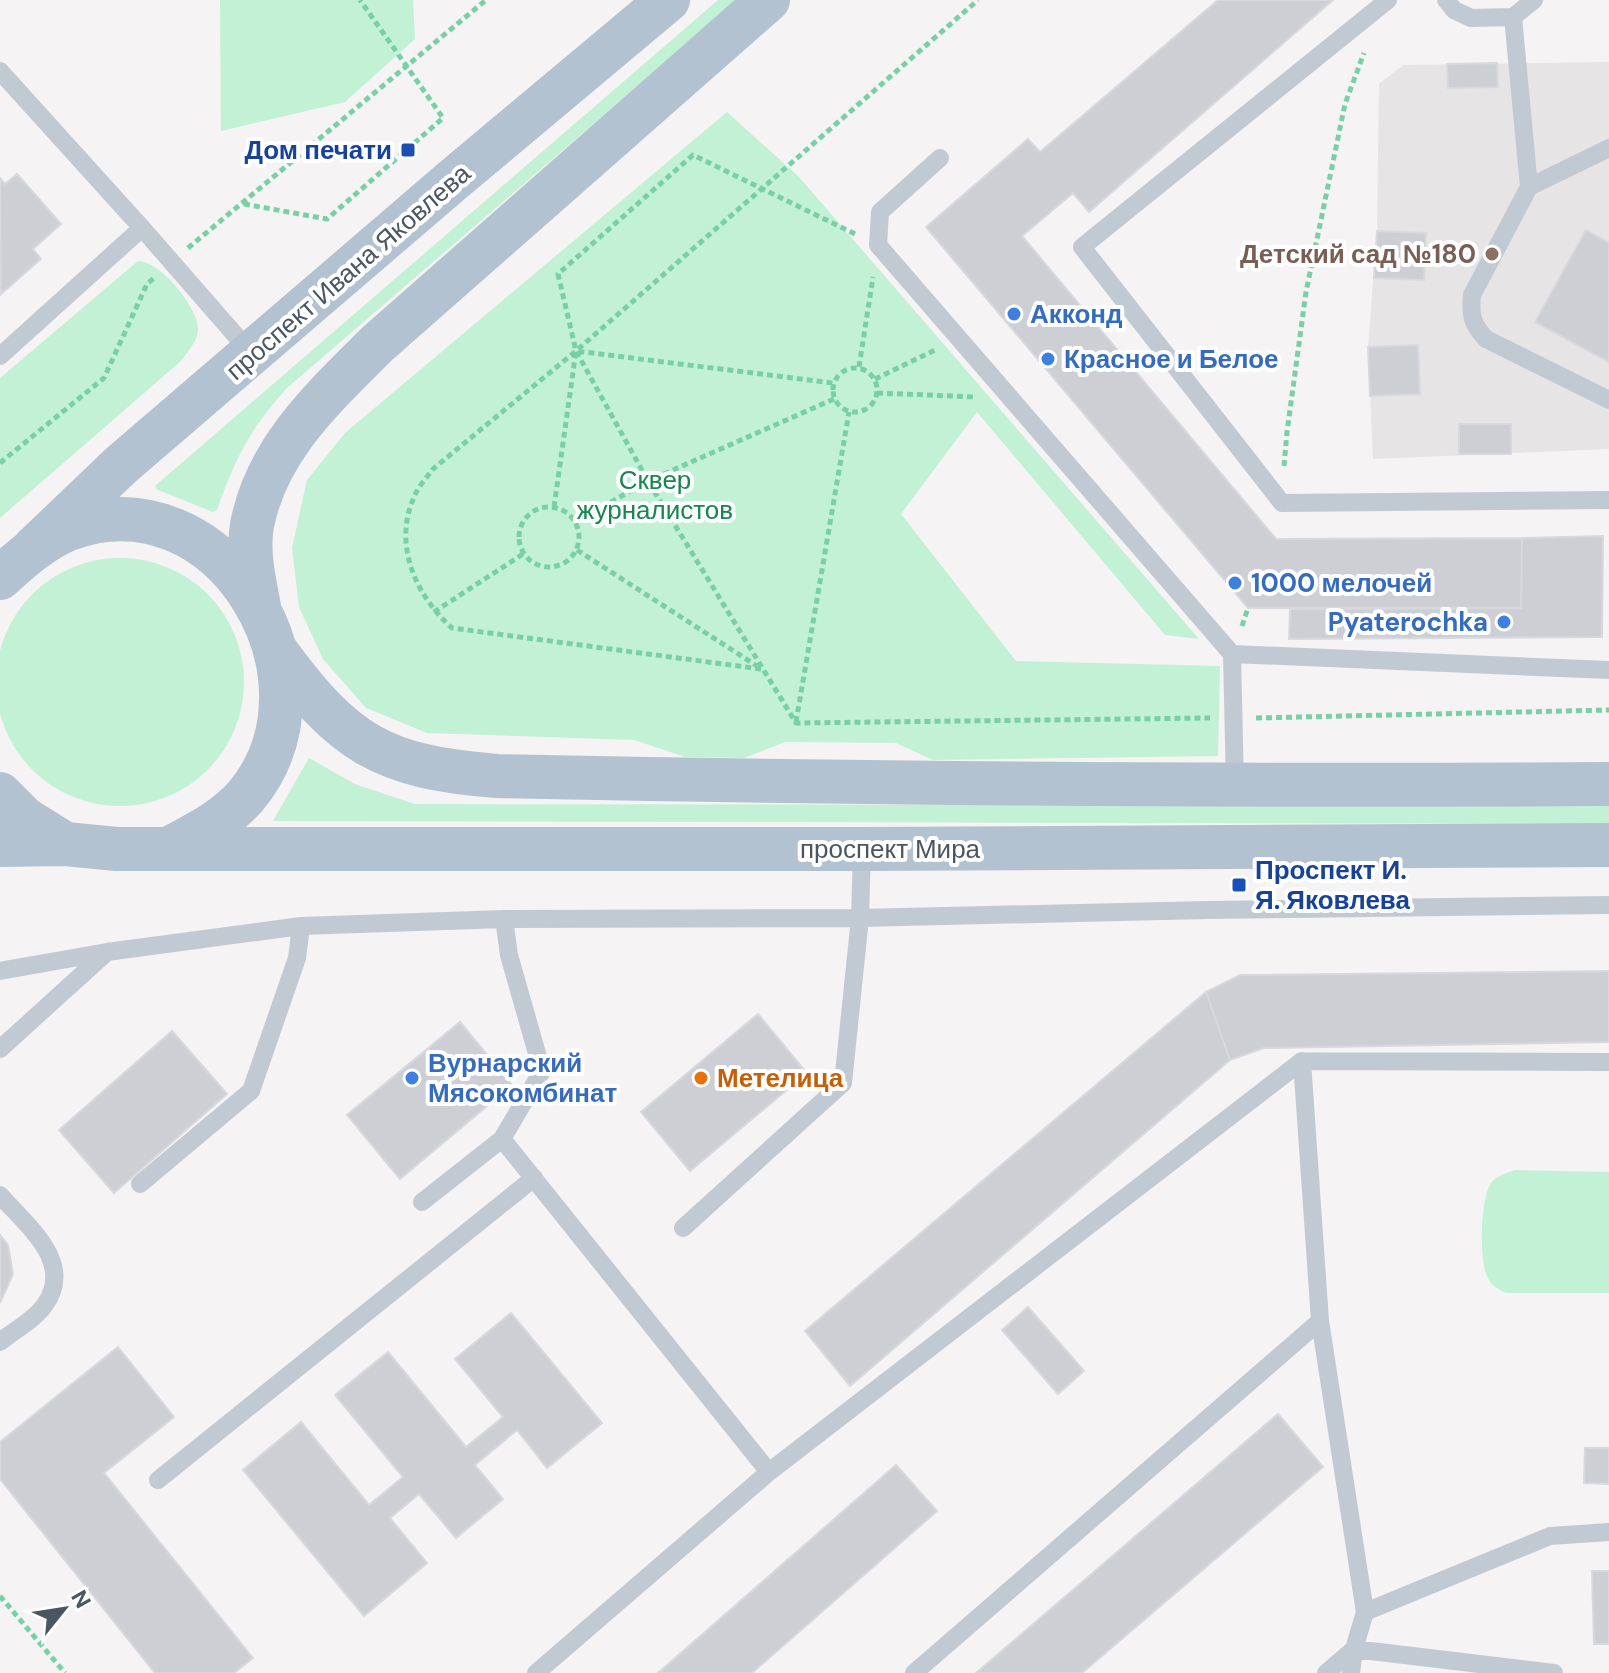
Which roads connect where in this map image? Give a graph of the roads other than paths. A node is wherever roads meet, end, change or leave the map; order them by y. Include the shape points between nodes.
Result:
1 (668, 0) edge
2 (768, 0) edge
3 (1446, 0) edge
4 (1534, 0) edge
5 (1385, 3) edge
6 (1513, 17) junction
7 (0, 71) edge
8 (1609, 148) edge
9 (940, 158) dead end
10 (1529, 187) junction
11 (142, 228) junction
12 (252, 355) junction
13 (0, 356) edge
14 (1609, 400) edge
15 (1609, 500) edge
16 (33, 549) junction
17 (0, 578) edge
18 (268, 632) junction
19 (1232, 654) junction
20 (1609, 670) edge
21 (1609, 784) edge
22 (1235, 786) junction
23 (0, 794) edge
24 (65, 844) junction
25 (0, 845) edge
26 (1609, 845) edge
27 (172, 847) junction
28 (862, 849) junction
29 (1609, 905) edge
30 (860, 918) junction
31 (504, 919) junction
32 (301, 926) junction
33 (107, 952) junction
34 (0, 971) edge
35 (0, 1049) edge
36 (1302, 1061) junction
37 (1609, 1062) edge
38 (502, 1139) junction
39 (534, 1178) junction
40 (140, 1184) dead end
41 (0, 1195) edge
42 (422, 1202) dead end
43 (683, 1228) dead end
44 (1320, 1321) junction
45 (0, 1342) edge
46 (769, 1472) junction
47 (158, 1480) dead end
48 (1609, 1532) edge
49 (1365, 1612) junction
50 (1354, 1649) junction
51 (536, 1673) edge
52 (914, 1673) edge
53 (1326, 1673) edge
54 (1351, 1673) edge
55 (1554, 1673) edge

1 - 12 main road, проспект Ивана Яковлева
2 - 18 main road via 377,344 285,444 265,483 252,527 252,568
3 - 6 lane via 1471,18
4 - 6 lane
5 - 15 lane via 1082,247 1282,503
6 - 10 lane
7 - 11 lane
8 - 10 lane
9 - 19 lane via 880,212 878,245
10 - 14 lane via 1472,295 1470,314 1486,339
11 - 12 lane
11 - 13 lane
12 - 16 main road, проспект Ивана Яковлева via 121,465
16 - 17 main road
16 - 18 main road via 69,530 105,521 141,521 183,532 214,552 238,579
18 - 22 main road via 306,692 336,723 367,746 446,772 814,783
18 - 27 main road via 282,685 280,724 268,761 246,796 213,825
19 - 20 lane
19 - 22 lane
21 - 22 main road
23 - 24 main road via 25,819
24 - 25 main road
24 - 27 main road, проспект Мира
26 - 28 main road, проспект Мира
27 - 28 main road, проспект Мира
28 - 30 lane
29 - 30 lane
30 - 31 lane
30 - 43 lane via 843,1083
31 - 32 lane
31 - 38 lane via 542,1071
32 - 33 lane
32 - 40 lane via 297,958 251,1091
33 - 34 lane
33 - 35 lane
36 - 37 lane
36 - 44 lane
36 - 46 lane
38 - 39 lane
38 - 42 lane
39 - 46 lane
39 - 47 lane
41 - 45 lane via 51,1254 56,1280 44,1306
44 - 49 lane
44 - 52 lane
46 - 51 lane
48 - 49 lane via 1550,1536
49 - 50 lane
50 - 53 lane
50 - 54 lane
50 - 55 lane

